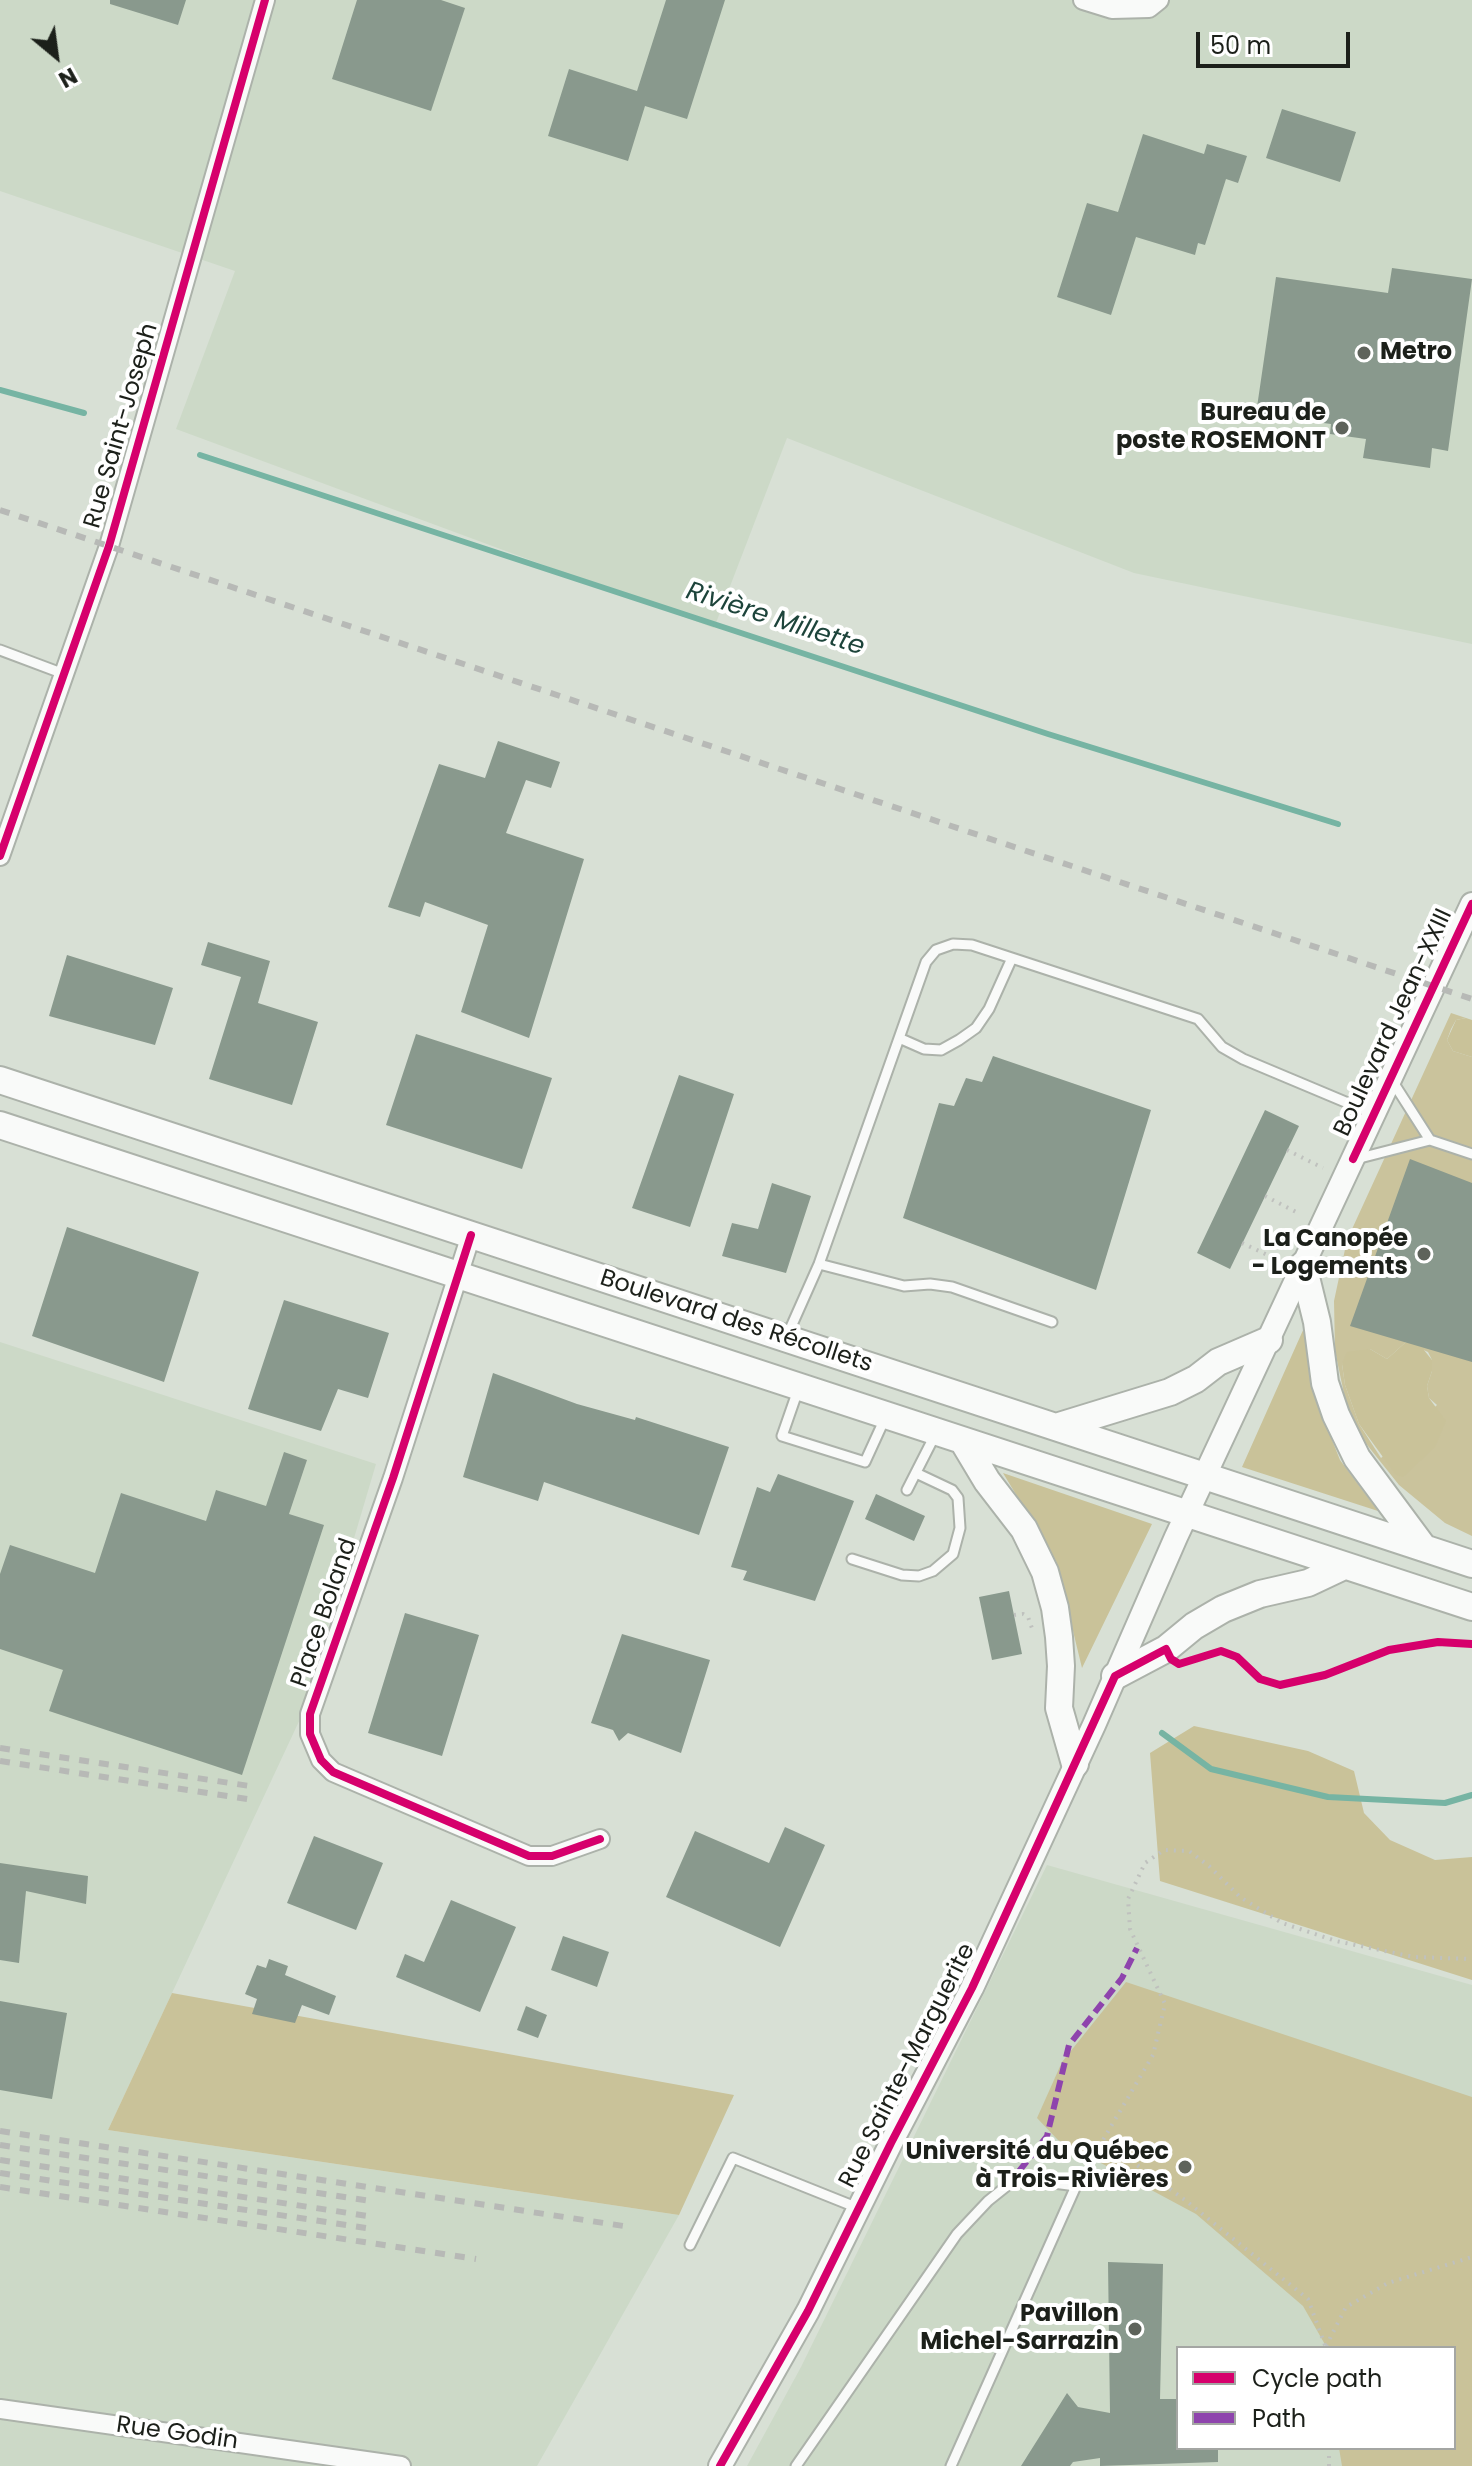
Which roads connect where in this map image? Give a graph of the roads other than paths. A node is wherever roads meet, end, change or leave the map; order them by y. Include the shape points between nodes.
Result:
1 (265, 0) edge
2 (1083, 0) edge
3 (1159, 0) edge
4 (0, 650) edge
5 (64, 674) junction
6 (0, 856) edge
7 (1472, 904) edge
8 (1012, 958) junction
9 (899, 1038) junction
10 (1391, 1079) junction
11 (0, 1080) edge
12 (1374, 1114) junction
13 (0, 1125) edge
14 (1430, 1140) junction
15 (1472, 1154) edge
16 (1353, 1159) junction
17 (471, 1235) junction
18 (819, 1264) junction
19 (1303, 1265) junction
20 (458, 1275) junction
21 (1052, 1322) dead end
22 (786, 1339) junction
23 (1269, 1340) junction
24 (799, 1387) junction
25 (887, 1415) junction
26 (1056, 1427) junction
27 (936, 1432) junction
28 (963, 1441) junction
29 (916, 1473) junction
30 (1205, 1477) junction
31 (907, 1490) dead end
32 (1187, 1513) junction
33 (1423, 1547) junction
34 (852, 1559) dead end
35 (1472, 1564) edge
36 (1344, 1566) junction
37 (1472, 1607) edge
38 (1115, 1676) junction
39 (1075, 1764) junction
40 (600, 1839) dead end
41 (858, 2208) junction
42 (690, 2245) dead end
43 (0, 2409) edge
44 (401, 2466) edge
45 (720, 2466) edge
46 (796, 2466) edge
47 (951, 2466) edge

1 - 5 street, Rue Saint-Joseph via 109,546
2 - 3 street via 1112,9 1149,8
4 - 5 lane
5 - 6 street, Rue Saint-Joseph
7 - 10 street, Boulevard Jean-XXIII
8 - 9 lane via 976,1028 941,1050
8 - 9 lane via 972,945 936,950 926,962
8 - 12 lane via 1198,1019 1222,1047 1243,1059
9 - 18 lane
10 - 12 street, Boulevard Jean-XXIII
10 - 14 lane
11 - 17 main road, Boulevard des Récollets
12 - 16 street, Boulevard Jean-XXIII
13 - 20 main road, Boulevard des Récollets
14 - 15 lane
14 - 16 lane
16 - 19 street, Boulevard Jean-XXIII
17 - 20 street, Place Boland
17 - 22 main road, Boulevard des Récollets
18 - 21 lane via 904,1286 952,1287
18 - 22 lane
19 - 23 street, Boulevard Jean-XXIII
19 - 33 main road via 1325,1383 1340,1426 1363,1467
20 - 24 main road, Boulevard des Récollets
20 - 40 street, Place Boland via 310,1714 310,1734 321,1760 333,1772 529,1856 552,1856
22 - 26 main road, Boulevard des Récollets
23 - 26 main road via 1218,1362 1170,1392
23 - 30 street, Boulevard Jean-XXIII
24 - 25 main road, Boulevard des Récollets
24 - 25 lane via 782,1436 865,1462
25 - 27 main road, Boulevard des Récollets
26 - 30 main road, Boulevard des Récollets
27 - 28 main road, Boulevard des Récollets
27 - 29 lane
28 - 32 main road, Boulevard des Récollets
28 - 39 main road via 1024,1529 1045,1572 1059,1637 1059,1708
29 - 31 lane
29 - 34 lane via 958,1498 960,1528 953,1554 919,1576
30 - 32 street, Rue Sainte-Marguerite
30 - 33 main road, Boulevard des Récollets
32 - 36 main road, Boulevard des Récollets
32 - 38 street, Rue Sainte-Marguerite
33 - 35 main road, Boulevard des Récollets
36 - 37 main road, Boulevard des Récollets
36 - 38 main road via 1223,1609
38 - 39 street, Rue Sainte-Marguerite
39 - 41 street, Rue Sainte-Marguerite via 972,1988
41 - 42 lane via 733,2158
41 - 45 street, Rue Sainte-Marguerite via 808,2311
43 - 44 street, Rue Godin
46 - 47 lane via 957,2234 988,2201 1008,2185 1031,2180 1076,2186

